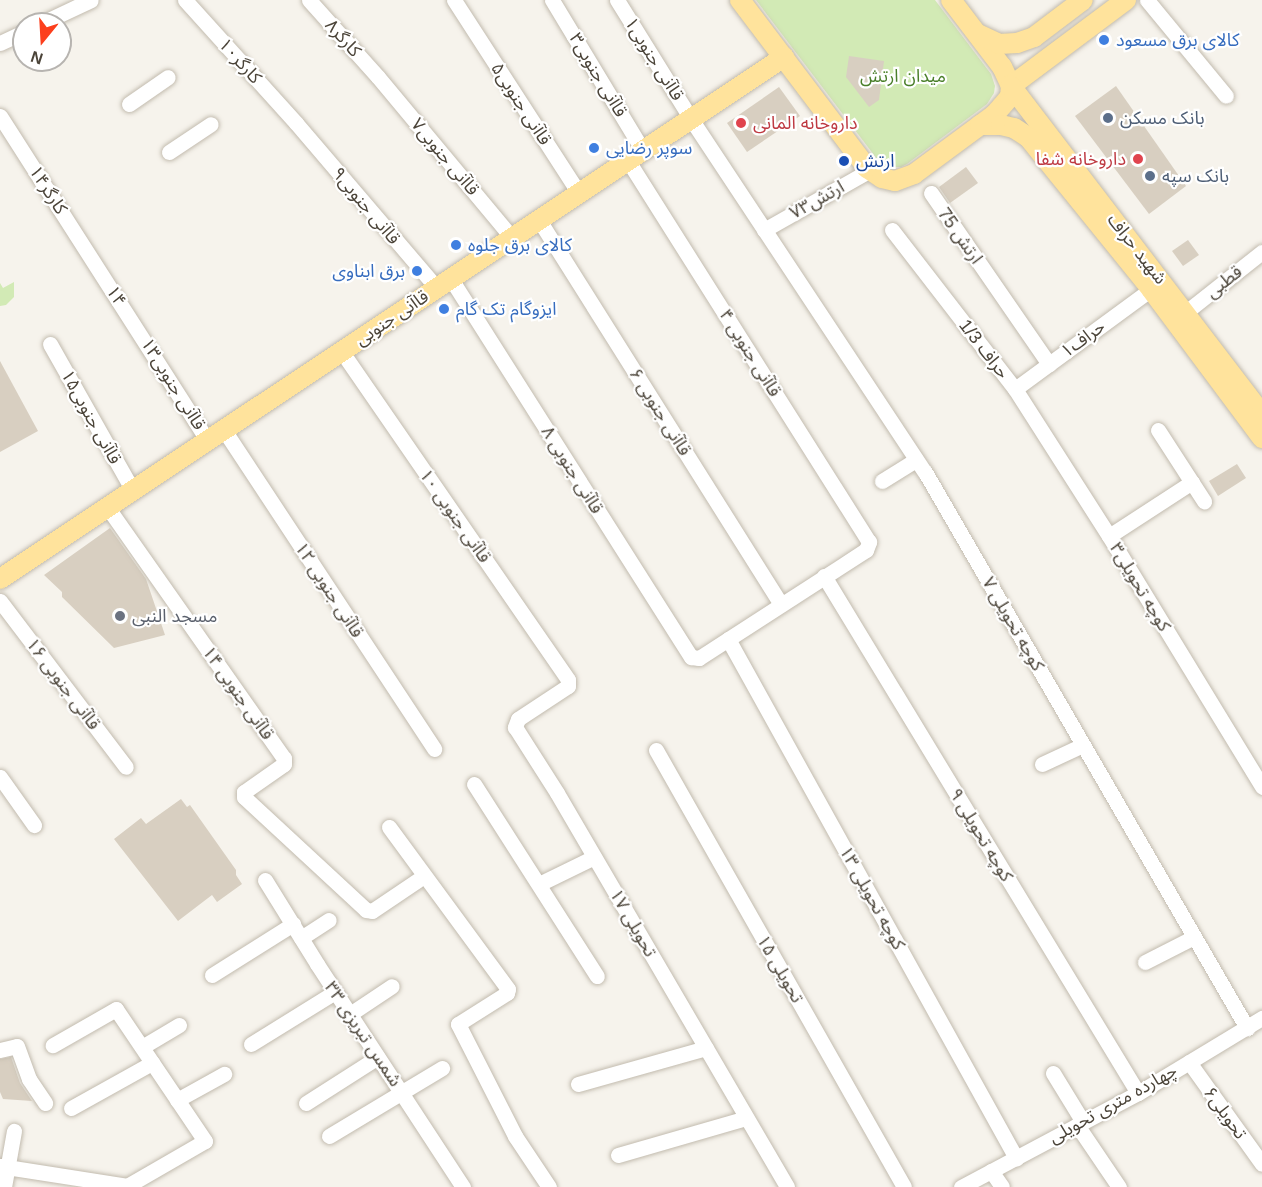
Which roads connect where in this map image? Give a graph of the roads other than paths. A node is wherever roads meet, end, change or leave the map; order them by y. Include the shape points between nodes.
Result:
1 (185, 0) edge
2 (309, 0) edge
3 (454, 0) edge
4 (552, 0) edge
5 (617, 0) edge
6 (740, 0) edge
7 (951, 0) edge
8 (1083, 0) edge
9 (1126, 0) edge
10 (1148, 0) edge
11 (86, 1) edge
12 (64, 12) edge
13 (976, 32) junction
14 (1034, 37) junction
15 (784, 57) junction
16 (1049, 57) junction
17 (168, 77) dead end
18 (378, 77) joint
19 (1011, 86) junction
20 (1226, 96) dead end
21 (129, 104) dead end
22 (0, 116) edge
23 (691, 119) junction
24 (296, 123) joint
25 (211, 124) dead end
26 (980, 125) junction
27 (169, 152) dead end
28 (636, 156) junction
29 (870, 170) junction
30 (1071, 177) junction
31 (931, 193) dead end
32 (579, 194) junction
33 (539, 220) junction
34 (764, 230) junction
35 (892, 230) dead end
36 (512, 238) junction
37 (1262, 252) edge
38 (96, 264) joint
39 (444, 284) junction
40 (1151, 289) junction
41 (1186, 312) junction
42 (137, 327) joint
43 (50, 344) dead end
44 (342, 352) junction
45 (1049, 364) junction
46 (1015, 389) junction
47 (1262, 414) edge
48 (1158, 430) dead end
49 (216, 435) junction
50 (1262, 438) edge
51 (916, 460) junction
52 (882, 481) dead end
53 (1192, 482) junction
54 (133, 491) junction
55 (1204, 501) dead end
56 (108, 508) junction
57 (1109, 536) junction
58 (824, 576) junction
59 (0, 579) edge
60 (0, 601) edge
61 (781, 604) junction
62 (728, 639) junction
63 (568, 680) joint
64 (1083, 745) junction
65 (434, 749) dead end
66 (656, 750) dead end
67 (1042, 764) dead end
68 (126, 767) dead end
69 (0, 777) edge
70 (474, 784) dead end
71 (1262, 787) edge
72 (34, 825) dead end
73 (389, 827) dead end
74 (594, 857) junction
75 (265, 880) dead end
76 (417, 880) dead end
77 (539, 884) junction
78 (329, 920) dead end
79 (293, 924) junction
80 (301, 938) junction
81 (1194, 938) junction
82 (1145, 962) dead end
83 (212, 975) dead end
84 (597, 976) dead end
85 (392, 986) dead end
86 (335, 992) junction
87 (350, 1014) junction
88 (1262, 1018) edge
89 (178, 1025) dead end
90 (1247, 1028) junction
91 (251, 1044) dead end
92 (53, 1045) dead end
93 (142, 1047) junction
94 (706, 1048) junction
95 (0, 1050) edge
96 (378, 1057) junction
97 (1189, 1062) junction
98 (152, 1063) junction
99 (442, 1068) dead end
100 (1053, 1073) dead end
101 (225, 1074) dead end
102 (578, 1084) dead end
103 (402, 1093) junction
104 (1138, 1093) junction
105 (177, 1100) junction
106 (45, 1103) dead end
107 (306, 1103) dead end
108 (71, 1108) dead end
109 (746, 1118) junction
110 (1080, 1124) junction
111 (14, 1131) dead end
112 (329, 1136) dead end
113 (618, 1155) dead end
114 (1016, 1158) junction
115 (1262, 1164) edge
116 (3, 1166) edge
117 (991, 1171) junction
118 (783, 1186) edge
119 (4, 1187) edge
120 (463, 1187) edge
121 (549, 1187) edge
122 (904, 1187) edge
123 (961, 1187) edge
124 (1002, 1187) edge
125 (1119, 1187) edge

1 - 24 street, کارگر۱۰
2 - 18 street, کارگر۸
3 - 32 street, قاآنی جنوبی۵
4 - 28 street, قاآنی جنوبی۳
5 - 23 street, قاآنی جنوبی۱
6 - 15 main road
7 - 13 main road
8 - 14 main road
9 - 16 main road
10 - 20 street
11 - 12 street
13 - 14 main road via 999,44
13 - 19 main road
14 - 16 main road via 1034,52
15 - 23 main road, قاآنی جنوبی
15 - 29 main road
16 - 19 main road
17 - 21 street
18 - 36 street, قاآنی جنوبی۷
19 - 26 main road via 1010,97 1003,106
19 - 30 main road, شهید حراف
22 - 38 street, کارگر۱۴
23 - 28 main road, قاآنی جنوبی
23 - 34 street, قاآنی جنوبی۱
24 - 39 street, قاآنی جنوبی۹
25 - 27 street
26 - 29 main road via 906,179 884,179
26 - 30 main road via 1014,128 1028,136
28 - 32 main road, قاآنی جنوبی
28 - 58 street, قاآنی جنوبی ۴ via 869,542 869,546
29 - 34 street, ارتش۷۳
30 - 40 main road
30 - 41 main road, شهید حراف
31 - 45 street, 75 ارتش
32 - 33 main road, قاآنی جنوبی
33 - 36 main road, قاآنی جنوبی
33 - 61 street, قاآنی جنوبی ۶
34 - 51 street, کوچه تحویلی ۷
35 - 46 street, 1/3 حراف
36 - 39 main road, قاآنی جنوبی
37 - 41 street, قطبی
38 - 42 street, ۱۴
39 - 44 main road, قاآنی جنوبی
39 - 62 street, قاآنی جنوبی ۸ via 691,657 695,659
40 - 45 street, حراف۱
40 - 50 main road
41 - 47 main road, شهید حراف
42 - 49 street, قاآنی جنوبی۱۳
43 - 54 street, قاآنی جنوبی۱۵
44 - 49 main road, قاآنی جنوبی
44 - 63 street, قاآنی جنوبی ۱۰
45 - 46 street, حراف۱
46 - 57 street, کوچه تحویلی۳
48 - 53 street
49 - 54 main road, قاآنی جنوبی
49 - 65 street, قاآنی جنوبی ۱۲
51 - 52 street
51 - 64 street, کوچه تحویلی ۷
53 - 55 street
53 - 57 street
54 - 56 main road, قاآنی جنوبی
56 - 59 main road, قاآنی جنوبی
56 - 76 street, قاآنی جنوبی ۱۴ via 284,761 244,792 244,797 366,910 372,911
57 - 71 street, کوچه تحویلی۳
58 - 61 street
58 - 104 street, کوچه تحویلی ۹
60 - 68 street, قاآنی جنوبی ۱۶
61 - 62 street
62 - 114 street, کوچه تحویلی ۱۳
63 - 74 street, تحویلی ۱۷ via 568,686 518,719 515,727
64 - 67 street
64 - 81 street, کوچه تحویلی ۷
66 - 122 street, تحویلی ۱۵
69 - 72 street
70 - 77 street
73 - 121 street via 508,989 458,1024 515,1136
74 - 77 street
74 - 94 street, تحویلی ۱۷
75 - 79 street, شمس تبریزی ۳۳
77 - 84 street
78 - 80 street
79 - 80 street, شمس تبریزی ۳۳
79 - 83 street
80 - 86 street, شمس تبریزی ۳۳
81 - 82 street
81 - 90 street, کوچه تحویلی ۷
85 - 87 street
86 - 87 street, شمس تبریزی ۳۳
86 - 91 street
87 - 96 street, شمس تبریزی ۳۳
88 - 90 street, چهارده متری تحویلی
89 - 93 street
90 - 97 street, چهارده متری تحویلی
92 - 93 street via 116,1008
93 - 98 street
94 - 102 street
94 - 109 street, تحویلی ۱۷
95 - 106 street via 17,1046 29,1078
96 - 103 street, شمس تبریزی ۳۳
96 - 107 street
97 - 104 street, چهارده متری تحویلی
97 - 115 street, تحویلی۶
98 - 105 street
98 - 108 street
99 - 103 street
100 - 110 street
101 - 105 street
103 - 112 street
103 - 120 street, شمس تبریزی ۳۳
104 - 110 street, چهارده متری تحویلی
105 - 116 street via 205,1141 127,1186
109 - 113 street
109 - 118 street, تحویلی ۱۷
110 - 114 street, چهارده متری تحویلی
110 - 125 street
111 - 116 street
114 - 117 street, چهارده متری تحویلی
116 - 119 street
117 - 123 street, چهارده متری تحویلی
117 - 124 street

